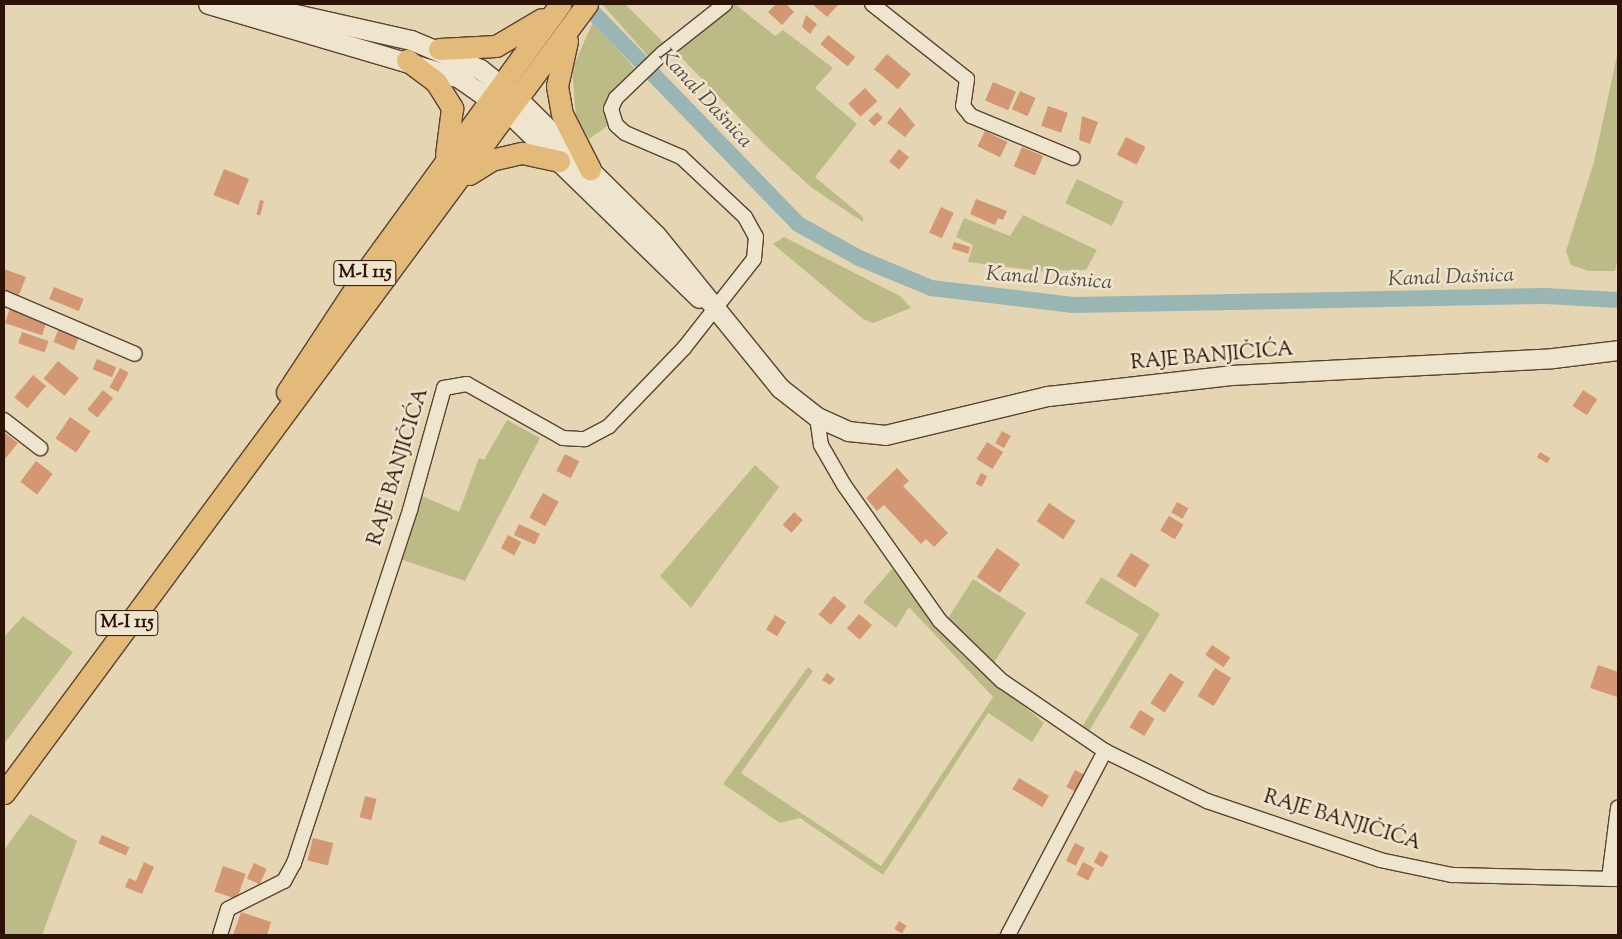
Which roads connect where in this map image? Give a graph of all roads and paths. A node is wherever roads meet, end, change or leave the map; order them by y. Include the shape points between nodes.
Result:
1 (208, 4) edge
2 (251, 4) edge
3 (560, 4) edge
4 (724, 4) edge
5 (872, 4) edge
6 (582, 10) edge
7 (439, 49) junction
8 (407, 60) junction
9 (497, 93) junction
10 (514, 107) junction
11 (1072, 158) dead end
12 (559, 161) junction
13 (444, 163) junction
14 (590, 169) junction
15 (460, 180) junction
16 (4, 298) edge
17 (716, 311) junction
18 (1618, 350) edge
19 (135, 354) dead end
20 (817, 417) junction
21 (4, 420) edge
22 (40, 448) dead end
23 (251, 455) junction
24 (1105, 751) junction
25 (4, 793) edge
26 (1618, 808) edge
27 (1614, 879) edge
28 (220, 935) edge
29 (1008, 935) edge

1 - 8 main road via 271,26
2 - 7 main road
3 - 7 main road via 528,31 496,46
3 - 9 main road, M-I 115
4 - 17 street, RAJE BANJIČIĆA via 663,53 634,81 612,109 616,125 681,157 745,217 756,237 754,259
5 - 11 street via 967,79 963,106 972,116
6 - 10 main road, M-I 115
6 - 14 main road via 559,67 557,86 564,121
7 - 9 main road via 480,69
8 - 9 main road
8 - 13 main road via 436,82 452,108 452,136
9 - 10 main road
9 - 13 main road, M-I 115
10 - 12 main road
10 - 14 main road
10 - 15 main road, M-I 115
12 - 15 main road via 536,154 508,155
12 - 17 main road via 657,261
13 - 23 main road, M-I 115 via 302,366
14 - 17 main road via 689,272
15 - 23 main road, M-I 115
16 - 19 street
17 - 20 main road, RAJE BANJIČIĆA via 780,388
17 - 28 street, RAJE BANJIČIĆA via 615,421 585,439 563,438 467,384 444,388 407,519 294,864 284,881 228,909
18 - 20 main road, RAJE BANJIČIĆA via 1552,358 1231,375 1116,388 1048,396 885,435 848,430
20 - 24 street, RAJE BANJIČIĆA via 821,445 844,485 940,621 1002,681
21 - 22 street
23 - 25 main road, M-I 115
24 - 27 street, RAJE BANJIČIĆA via 1207,801 1380,860 1452,875
24 - 29 street
26 - 27 street, RAJE BANJIČIĆA

